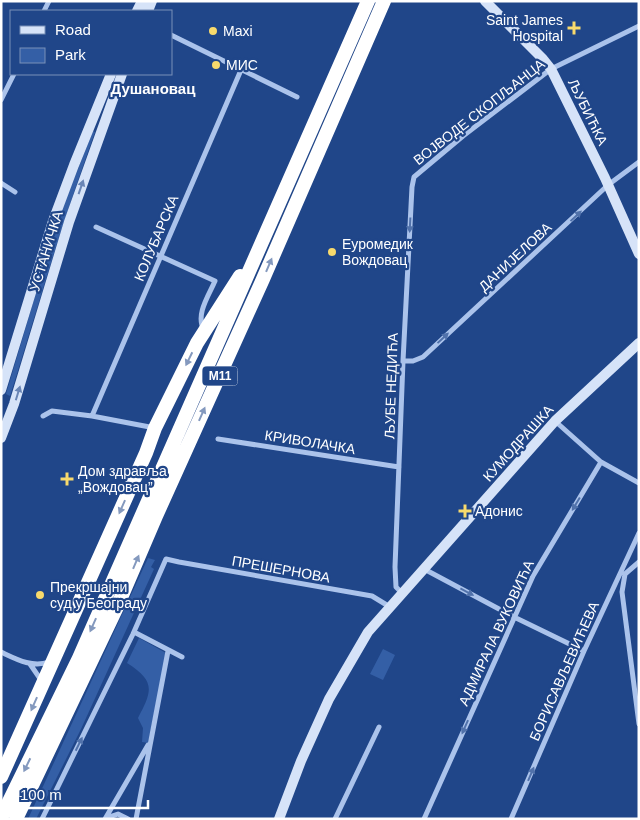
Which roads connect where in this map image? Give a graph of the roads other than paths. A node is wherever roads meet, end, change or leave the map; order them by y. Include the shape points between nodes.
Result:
1 (368, 1) edge
2 (384, 1) edge
3 (491, 3) edge
4 (639, 26) edge
5 (172, 36) edge
6 (551, 69) junction
7 (241, 70) junction
8 (14, 75) edge
9 (111, 75) edge
10 (122, 75) edge
11 (297, 97) dead end
12 (1, 100) edge
13 (639, 162) edge
14 (414, 177) joint
15 (1, 183) edge
16 (608, 185) junction
17 (15, 192) dead end
18 (96, 227) dead end
19 (268, 228) junction
20 (639, 254) edge
21 (160, 256) junction
22 (204, 330) junction
23 (639, 343) edge
24 (403, 361) junction
25 (1, 390) edge
26 (43, 416) dead end
27 (92, 416) junction
28 (555, 421) junction
29 (156, 428) junction
30 (1, 438) edge
31 (218, 439) dead end
32 (601, 462) junction
33 (399, 467) junction
34 (639, 483) edge
35 (639, 532) edge
36 (629, 554) junction
37 (638, 562) edge
38 (424, 569) junction
39 (402, 594) junction
40 (609, 597) junction
41 (623, 598) junction
42 (390, 607) junction
43 (514, 618) junction
44 (134, 632) junction
45 (168, 651) junction
46 (584, 651) junction
47 (1, 652) edge
48 (182, 657) dead end
49 (54, 660) junction
50 (30, 664) junction
51 (42, 684) junction
52 (639, 724) edge
53 (379, 728) dead end
54 (151, 740) junction
55 (37, 776) junction
56 (1, 777) edge
57 (5, 808) edge
58 (1, 818) edge
59 (282, 818) edge
60 (16, 819) edge
61 (24, 819) edge
62 (42, 819) edge
63 (105, 819) edge
64 (128, 819) edge
65 (136, 819) edge
66 (334, 819) edge
67 (424, 819) edge
68 (511, 819) edge

1 - 19 highway, M11
55 -> 2 highway, M11 via 118,607
3 - 6 street, ЉУБИЋКА
4 - 6 street, ВОЈВОДЕ СКОПЉАНЦА
5 - 7 street
6 - 14 street, ВОЈВОДЕ СКОПЉАНЦА
6 - 16 street, ЉУБИЋКА
7 - 11 street
7 - 21 street, КОЛУБАРСКА
8 - 12 street
9 - 25 street, УСТАНИЧКА via 53,221
30 -> 10 street, УСТАНИЧКА via 69,222
13 - 16 street, ДАНИЈЕЛОВА
14 -> 24 street, ЉУБЕ НЕДИЋА
15 - 17 street
16 - 20 street, ЉУБИЋКА
24 -> 16 street, ДАНИЈЕЛОВА via 423,357
18 - 21 street
19 - 22 highway
19 -> 57 highway, M11 via 79,658
21 - 22 street via 216,281 203,309 201,324
21 - 27 street, КОЛУБАРСКА
22 -> 29 highway
23 - 28 street, КУМОДРАШКА
24 - 33 street, ЉУБЕ НЕДИЋА
26 - 27 street via 52,411
27 - 29 street
28 - 32 street
28 - 38 street, КУМОДРАШКА
29 -> 49 highway
31 - 33 street, КРИВОЛАЧКА
32 - 34 street
32 -> 43 street, АДМИРАЛА ВУКОВИЋА via 533,576
33 - 39 street, ЉУБЕ НЕДИЋА via 395,567 396,587
35 - 36 street, БОРИСАВЉЕВИЋЕВА
36 - 37 street via 631,560
36 - 40 street, БОРИСАВЉЕВИЋЕВА
37 - 41 street via 623,578
38 - 39 street, КУМОДРАШКА
38 -> 43 street
39 - 42 street, КУМОДРАШКА
40 - 41 street via 616,594
40 - 46 street, БОРИСАВЉЕВИЋЕВА
41 - 52 street
42 - 44 street, ПРЕШЕРНОВА via 372,596 166,559
42 - 59 street, КУМОДРАШКА via 364,638 338,683 308,745
43 - 46 street
43 -> 67 street, АДМИРАЛА ВУКОВИЋА
44 - 45 street
62 -> 44 street
45 - 48 street
45 - 54 street
68 -> 46 street, БОРИСАВЉЕВИЋЕВА
47 - 50 street
49 - 50 street
49 - 51 highway
50 - 51 street
51 -> 56 highway
53 - 66 street
54 - 63 street
54 - 65 street
55 - 60 highway, M11
55 - 61 highway
57 - 58 highway, M11
63 - 64 street via 118,814

